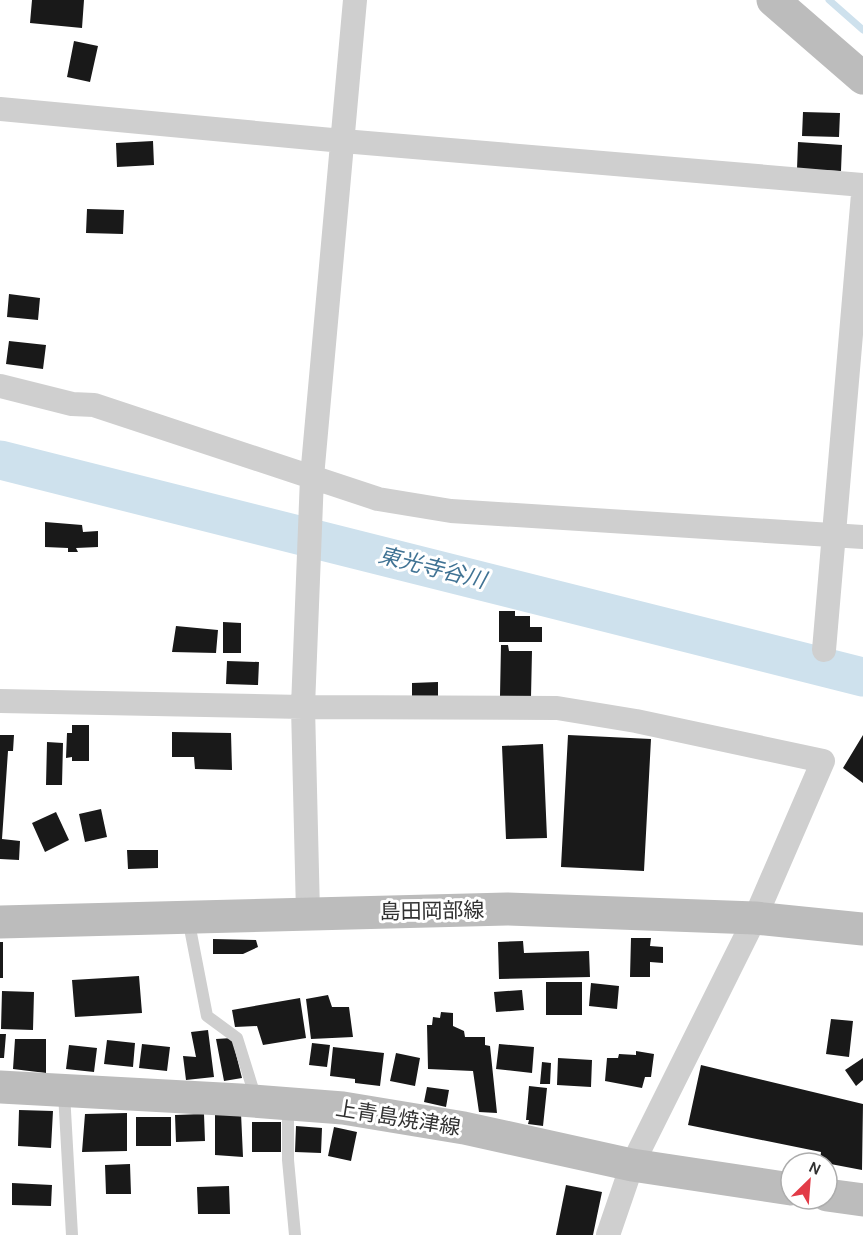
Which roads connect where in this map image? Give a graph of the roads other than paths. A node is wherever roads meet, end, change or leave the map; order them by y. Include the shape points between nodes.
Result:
1 (355, 0) edge
2 (773, 0) edge
3 (863, 78) edge
4 (0, 109) edge
5 (343, 141) junction
6 (863, 185) edge
7 (863, 194) edge
8 (0, 386) edge
9 (854, 402) edge
10 (312, 477) junction
11 (834, 534) junction
12 (863, 537) edge
13 (824, 650) dead end
14 (0, 701) edge
15 (303, 707) junction
16 (308, 914) junction
17 (188, 917) junction
18 (755, 918) junction
19 (0, 922) edge
20 (863, 929) edge
21 (0, 1087) edge
22 (64, 1091) junction
23 (272, 1102) junction
24 (632, 1166) junction
25 (779, 1187) edge
26 (839, 1197) edge
27 (863, 1200) edge
28 (72, 1235) edge
29 (295, 1235) edge
30 (608, 1235) edge

1 - 5 street
2 - 3 main road
4 - 5 street
5 - 6 street
5 - 10 street
7 - 9 street
8 - 10 street via 72,404 94,405
9 - 11 street
10 - 11 street via 378,499 451,511
10 - 15 street
11 - 12 street
11 - 13 street
14 - 15 street
15 - 16 street
15 - 18 street via 557,708 823,761
16 - 17 main road, 島田岡部線
16 - 18 main road, 島田岡部線 via 507,909
17 - 19 main road, 島田岡部線
17 - 23 lane via 207,1016 237,1038
18 - 20 main road, 島田岡部線
18 - 24 street
21 - 22 main road, 上青島焼津線
22 - 23 main road, 上青島焼津線
22 - 28 lane
23 - 24 main road, 上青島焼津線 via 343,1108 464,1128
23 - 29 lane via 288,1160
24 - 25 main road, 上青島焼津線
24 - 30 street
26 - 27 main road

